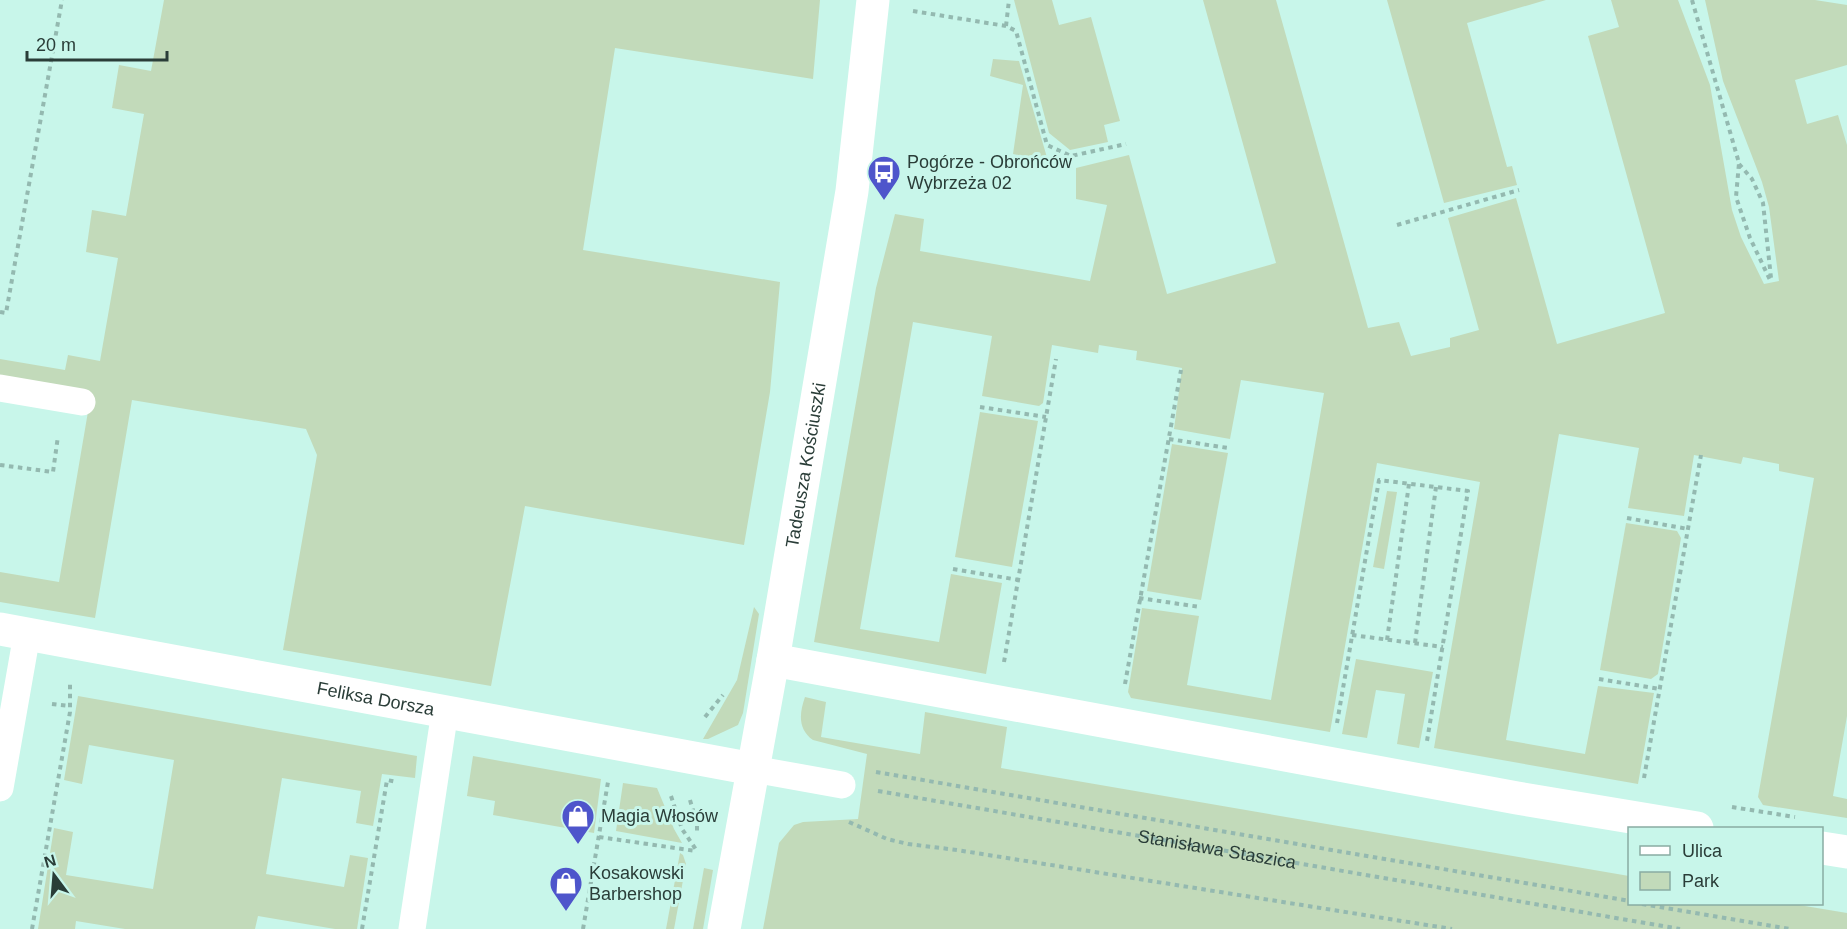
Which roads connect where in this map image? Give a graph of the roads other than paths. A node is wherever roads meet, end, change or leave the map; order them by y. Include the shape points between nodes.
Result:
1 (873, 0) edge
2 (0, 388) edge
3 (73, 400) road end
4 (14, 631) edge
5 (773, 660) junction
6 (445, 711) junction
7 (753, 769) junction
8 (842, 785) road end
9 (0, 788) edge
10 (1691, 827) edge
11 (1823, 848) edge
12 (1847, 852) edge
13 (412, 929) edge
14 (724, 929) edge

1 - 5 street, Tadeusza Kościuszki via 852,191
2 - 3 lane
4 - 6 street, Feliksa Dorsza
4 - 9 lane
5 - 7 street, Tadeusza Kościuszki
5 - 10 street
6 - 7 street, Feliksa Dorsza
6 - 13 lane
7 - 8 lane
7 - 14 street, Tadeusza Kościuszki
11 - 12 street

